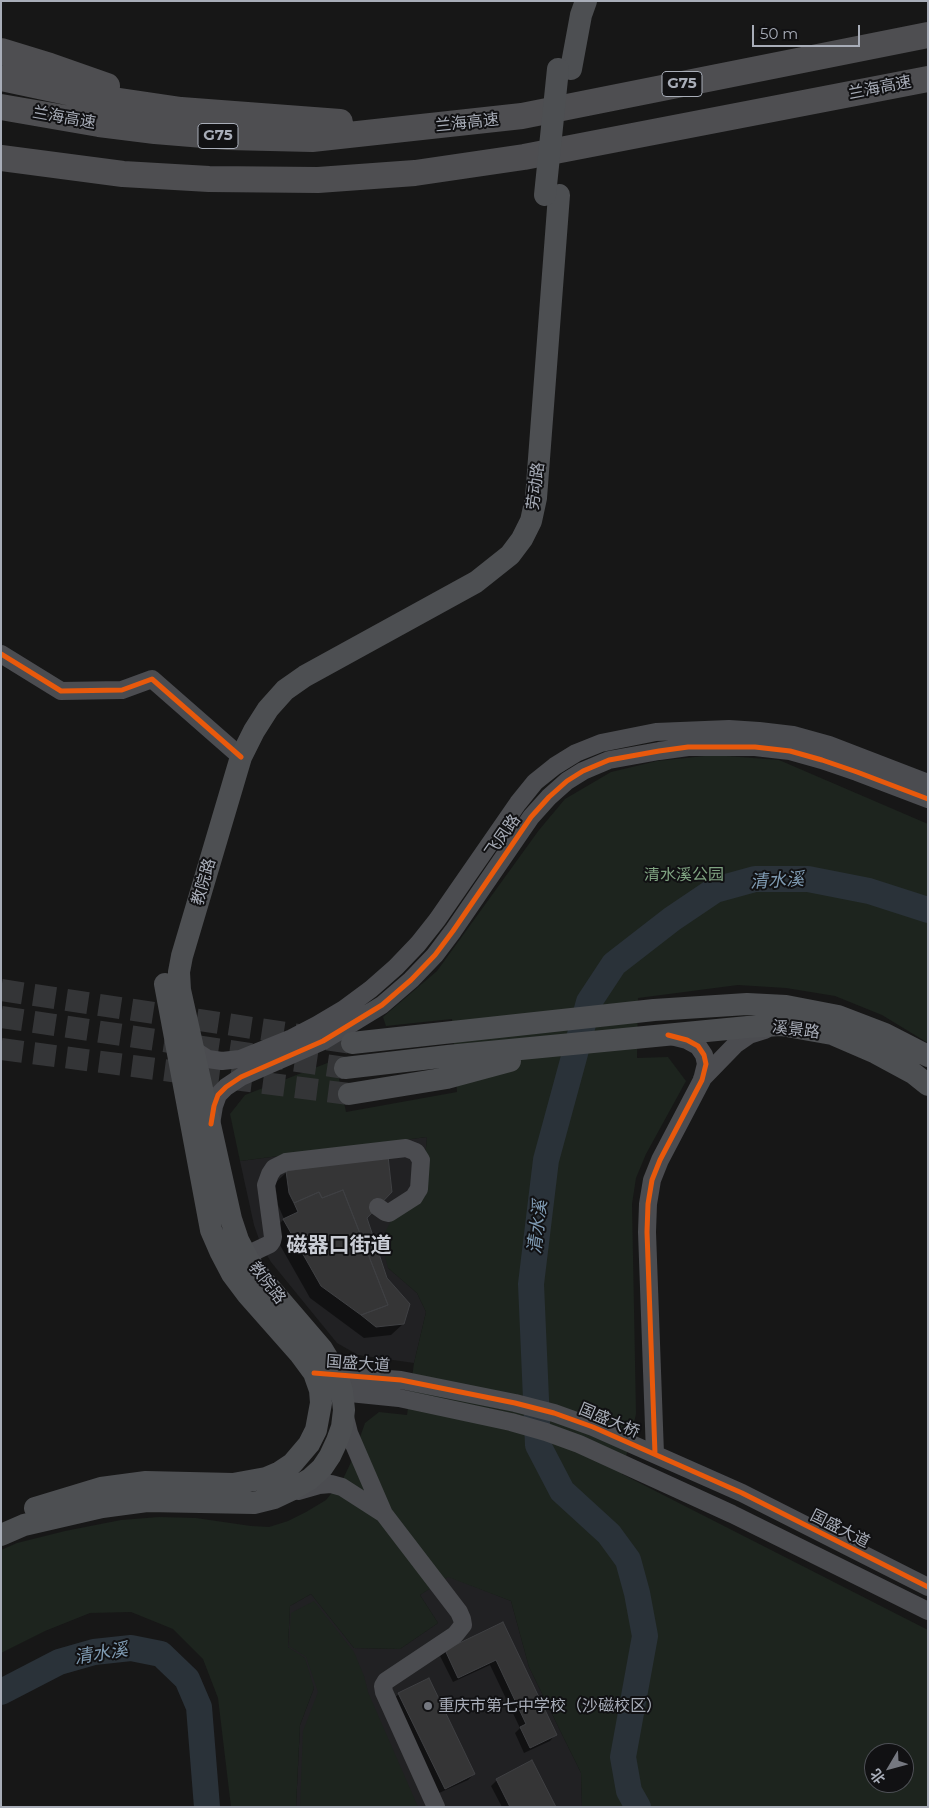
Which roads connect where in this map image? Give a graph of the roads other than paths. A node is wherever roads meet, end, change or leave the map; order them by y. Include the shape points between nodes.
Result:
1 (573, 1) edge
2 (586, 1) edge
3 (928, 36) edge
4 (1, 51) edge
5 (565, 69) junction
6 (1, 78) edge
7 (928, 79) edge
8 (1, 107) edge
9 (182, 110) junction
10 (436, 126) junction
11 (1, 158) edge
12 (1, 654) edge
13 (235, 752) junction
14 (928, 783) edge
15 (928, 799) edge
16 (781, 1025) junction
17 (660, 1036) junction
18 (352, 1043) tunnel mouth
19 (564, 1046) junction
20 (194, 1050) junction
21 (928, 1056) edge
22 (345, 1068) tunnel mouth
23 (702, 1080) junction
24 (928, 1085) edge
25 (349, 1094) tunnel mouth
26 (211, 1124) junction
27 (378, 1207) dead end
28 (236, 1260) junction
29 (401, 1380) joint
30 (317, 1381) junction
31 (341, 1392) junction
32 (399, 1398) joint
33 (655, 1454) junction
34 (742, 1494) joint
35 (274, 1498) junction
36 (384, 1514) junction
37 (1, 1520) edge
38 (1, 1535) edge
39 (928, 1587) edge
40 (928, 1611) edge
41 (436, 1807) edge

1 - 5 main road
2 - 5 main road
3 - 10 highway, 兰海高速 / G75 via 522,116
4 - 9 highway
5 - 13 main road, 劳动路, bridge via 524,492 512,532 502,547 472,572 299,665 277,681 243,720
6 - 9 highway via 86,96
7 - 11 highway, 兰海高速 via 524,157 425,172 318,180 209,180 123,174
8 - 10 highway, 兰海高速 / G75 via 99,124 228,137 312,139
9 - 10 highway via 311,121
12 - 13 street via 61,691 122,690 152,679
13 - 20 main road, 教院路 via 179,972
13 - 28 main road, 教院路 via 165,967 167,1001 211,1230
14 - 20 street, 飞凤路 via 829,745 793,735 730,729 656,732 601,743 576,753 536,782 423,938 371,989 317,1025 240,1059 208,1059
15 - 26 street, 飞凤路 via 822,760 790,751 754,747 688,747 659,751 609,760 583,771 549,797 532,817 453,931 410,980 382,1005 323,1042 241,1077 226,1087 218,1095
16 - 17 main road, 溪景路
16 - 23 street via 749,1035 736,1044
16 - 24 main road, 溪景路 via 832,1034 876,1053
17 - 19 main road, 溪景路
17 - 23 street via 687,1040 698,1046 706,1064
18 - 21 main road, 溪景路 via 654,1010 748,1004 786,1006 838,1016 885,1034
19 - 22 main road
19 - 25 main road via 447,1078
20 - 26 main road, 教院路
23 - 33 street via 660,1160 648,1204
26 - 28 main road, 教院路 via 238,1240
27 - 28 street via 389,1213 414,1197 421,1160 416,1152 406,1148 339,1159 286,1162 274,1168 266,1185 272,1241
28 - 30 main road, 教院路 via 247,1294 300,1354
28 - 31 main road, 教院路 via 262,1280 322,1349
29 - 31 street, 国盛大道
29 - 33 street, 国盛大桥 via 554,1413
30 - 31 street, 国盛大道
30 - 37 main road via 321,1402 316,1430 292,1464 280,1472 233,1484 146,1482 101,1488
31 - 32 street, 国盛大道
31 - 35 main road via 342,1427 330,1456 310,1479
31 - 36 street via 349,1434
32 - 40 street, 国盛大桥 via 511,1422 579,1444 732,1514
33 - 34 street, 国盛大桥
34 - 39 street, 国盛大道
35 - 36 street via 330,1484 342,1487
35 - 38 main road via 254,1503 147,1501 112,1505 24,1525
36 - 41 street via 462,1619 463,1625 455,1635 383,1686

